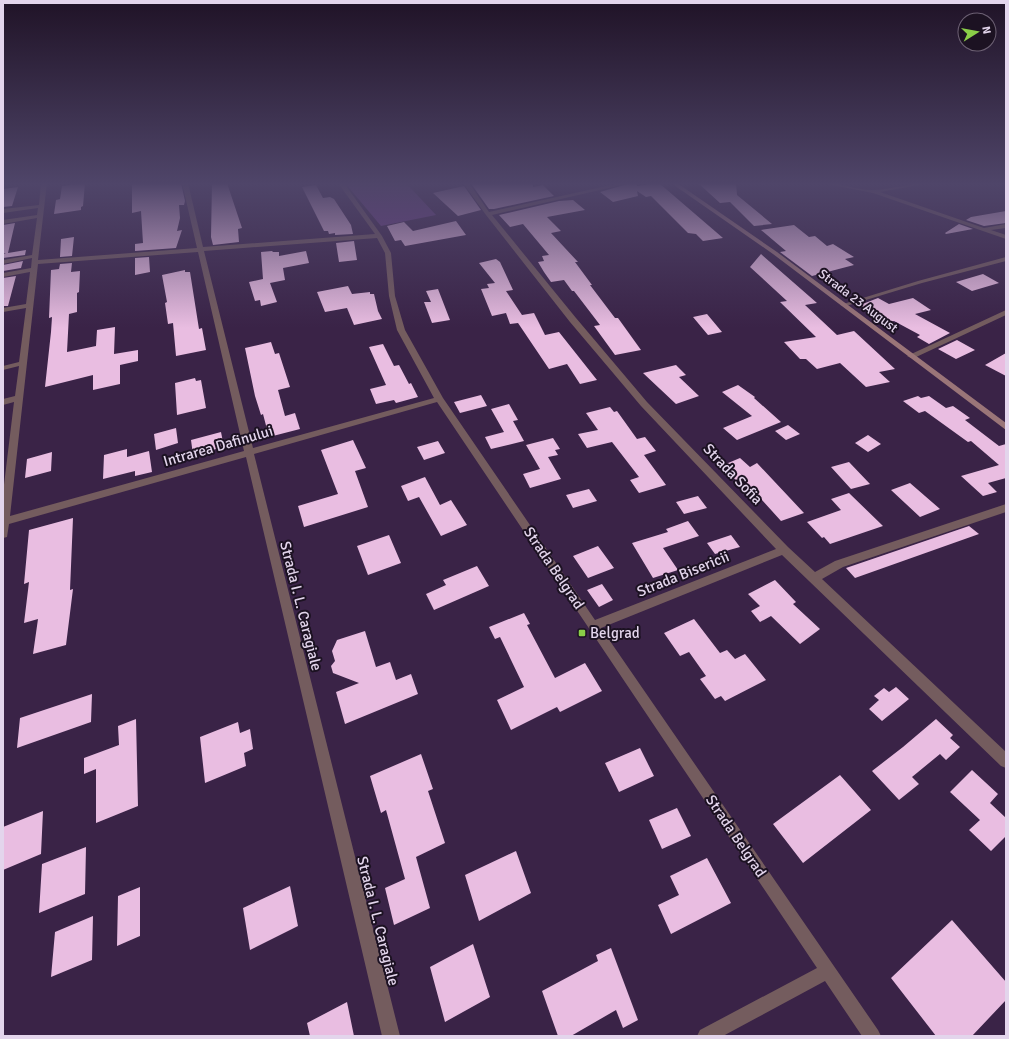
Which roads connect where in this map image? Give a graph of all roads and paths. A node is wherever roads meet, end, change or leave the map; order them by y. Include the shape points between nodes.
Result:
1 (38, 231) edge
2 (196, 231) edge
3 (376, 231) edge
4 (502, 231) edge
5 (745, 231) edge
6 (991, 231) edge
7 (379, 236) junction
8 (1006, 237) edge
9 (200, 250) junction
10 (1006, 259) edge
11 (3, 262) edge
12 (34, 263) junction
13 (3, 275) edge
14 (30, 305) junction
15 (844, 306) junction
16 (3, 310) edge
17 (1006, 312) edge
18 (911, 356) junction
19 (23, 363) junction
20 (3, 368) edge
21 (19, 398) junction
22 (439, 399) junction
23 (3, 402) edge
24 (1006, 427) edge
25 (14, 444) junction
26 (3, 447) edge
27 (248, 452) junction
28 (6, 475) edge
29 (1006, 508) edge
30 (5, 521) junction
31 (3, 534) edge
32 (784, 550) junction
33 (814, 578) junction
34 (593, 626) junction
35 (1006, 761) edge
36 (828, 971) junction
37 (391, 1036) edge
38 (706, 1036) edge
39 (872, 1036) edge

1 - 12 street
2 - 9 street, Strada I. L. Caragiale
3 - 7 street, Strada Belgrad
4 - 32 street, Strada Sofia via 644,404
5 - 15 main road, Strada 23 August
6 - 8 street
7 - 9 street
7 - 22 street, Strada Belgrad via 388,253 392,296 401,330
9 - 12 street
9 - 27 street, Strada I. L. Caragiale
10 - 15 street
11 - 12 street
12 - 13 street
12 - 14 street
14 - 16 street
14 - 19 street
15 - 18 main road, Strada 23 August
17 - 18 street
18 - 24 main road, Strada 23 August
19 - 20 street
19 - 21 street
21 - 23 street
21 - 25 street
22 - 27 street, Intrarea Dafinului
22 - 34 street, Strada Belgrad
25 - 26 street
25 - 28 street
27 - 30 street, Intrarea Dafinului
27 - 37 street, Strada I. L. Caragiale
28 - 30 street
29 - 33 street via 839,564
30 - 31 street
32 - 33 street, Strada Sofia
32 - 34 street, Strada Bisericii
33 - 35 street, Strada Sofia
34 - 36 street, Strada Belgrad
36 - 38 street
36 - 39 street, Strada Belgrad

